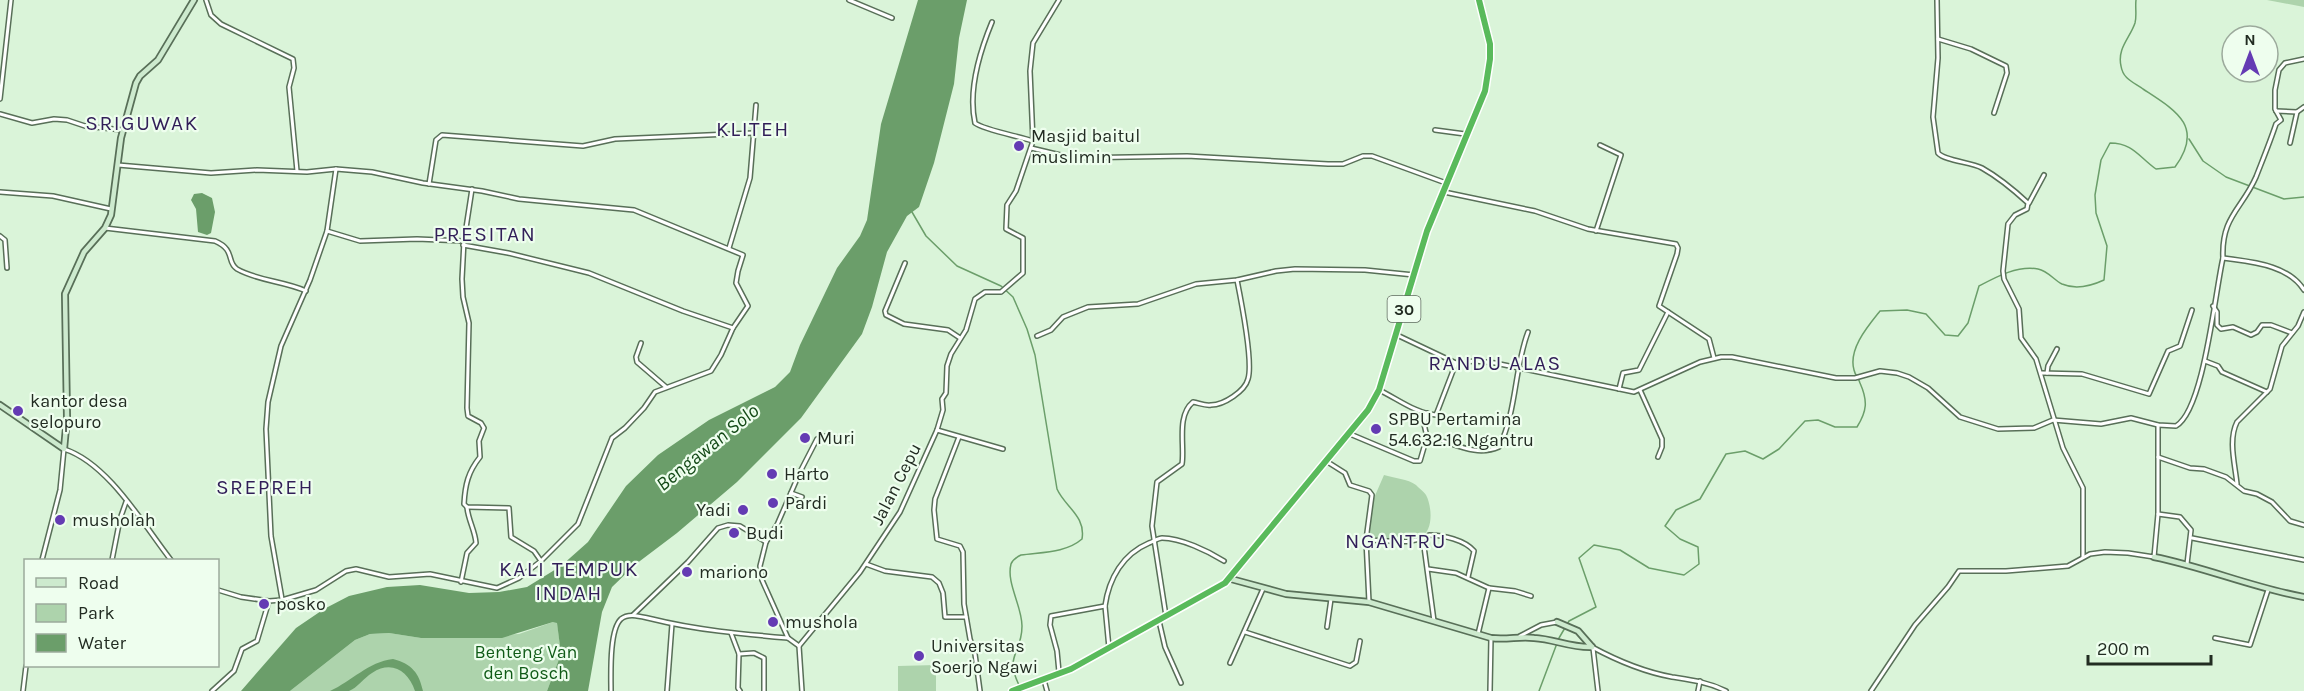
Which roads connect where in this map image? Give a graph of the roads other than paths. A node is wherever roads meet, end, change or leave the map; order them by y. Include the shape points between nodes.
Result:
1 (11, 0) edge
2 (194, 0) edge
3 (206, 0) edge
4 (849, 0) edge
5 (1059, 0) edge
6 (1479, 0) edge
7 (1936, 0) edge
8 (892, 18) dead end
9 (992, 22) dead end
10 (1938, 39) junction
11 (2304, 59) edge
12 (0, 99) edge
13 (756, 105) dead end
14 (2304, 107) edge
15 (2276, 111) junction
16 (2297, 111) junction
17 (1994, 113) dead end
18 (0, 114) edge
19 (123, 130) junction
20 (1435, 130) dead end
21 (753, 133) junction
22 (1466, 134) junction
23 (1033, 141) junction
24 (2290, 143) dead end
25 (1600, 145) dead end
26 (1031, 148) junction
27 (118, 165) junction
28 (336, 169) junction
29 (297, 171) junction
30 (2044, 175) dead end
31 (1446, 183) junction
32 (429, 184) junction
33 (472, 189) junction
34 (0, 192) edge
35 (1442, 192) junction
36 (2028, 203) junction
37 (113, 210) junction
38 (105, 228) junction
39 (327, 231) junction
40 (1596, 231) junction
41 (0, 236) edge
42 (464, 243) junction
43 (729, 248) junction
44 (2223, 258) junction
45 (905, 263) dead end
46 (7, 268) dead end
47 (1414, 275) junction
48 (1237, 280) junction
49 (2304, 290) edge
50 (306, 291) junction
51 (2213, 306) junction
52 (2192, 310) dead end
53 (1668, 312) junction
54 (2304, 312) edge
55 (733, 328) junction
56 (1528, 332) dead end
57 (2292, 333) junction
58 (1397, 335) junction
59 (1037, 336) dead end
60 (960, 338) junction
61 (640, 344) dead end
62 (2057, 349) dead end
63 (1714, 358) junction
64 (2205, 361) junction
65 (1456, 363) junction
66 (1518, 368) junction
67 (2042, 373) junction
68 (2048, 373) junction
69 (667, 387) junction
70 (1619, 389) junction
71 (1379, 390) junction
72 (1640, 390) junction
73 (2267, 393) junction
74 (0, 405) edge
75 (1427, 413) junction
76 (2053, 420) junction
77 (2158, 425) junction
78 (937, 430) junction
79 (1349, 433) junction
80 (959, 437) junction
81 (1427, 437) junction
82 (852, 440) dead end
83 (64, 449) junction
84 (1003, 449) dead end
85 (1658, 457) dead end
86 (2158, 457) junction
87 (1326, 461) junction
88 (2237, 484) junction
89 (791, 493) junction
90 (802, 497) dead end
91 (126, 502) junction
92 (468, 507) junction
93 (2158, 514) junction
94 (2304, 525) edge
95 (2192, 538) junction
96 (1424, 539) junction
97 (1366, 540) junction
98 (1155, 541) junction
99 (766, 542) junction
100 (2083, 557) junction
101 (2154, 557) junction
102 (43, 559) edge
103 (112, 559) edge
104 (169, 559) edge
105 (2304, 560) edge
106 (541, 561) junction
107 (1224, 561) dead end
108 (866, 564) junction
109 (2187, 564) junction
110 (1428, 569) junction
111 (1468, 577) junction
112 (1231, 579) junction
113 (461, 582) junction
114 (1489, 588) junction
115 (1263, 589) junction
116 (219, 590) edge
117 (2268, 590) junction
118 (1531, 596) dead end
119 (1332, 597) junction
120 (2304, 597) edge
121 (282, 600) junction
122 (268, 601) junction
123 (1369, 602) junction
124 (1105, 606) junction
125 (633, 615) junction
126 (1166, 616) junction
127 (966, 617) junction
128 (1159, 620) junction
129 (1434, 622) junction
130 (1557, 622) joint
131 (672, 624) junction
132 (1327, 627) dead end
133 (1245, 632) junction
134 (731, 633) junction
135 (1478, 634) junction
136 (788, 638) junction
137 (1491, 638) junction
138 (1517, 638) junction
139 (2215, 638) dead end
140 (1360, 640) dead end
141 (799, 646) junction
142 (1592, 647) junction
143 (1109, 648) junction
144 (739, 654) junction
145 (1230, 663) dead end
146 (26, 667) edge
147 (1059, 674) junction
148 (1044, 680) junction
149 (1700, 681) junction
150 (1181, 683) dead end
151 (23, 691) edge
152 (212, 691) edge
153 (611, 691) edge
154 (667, 691) edge
155 (740, 691) edge
156 (764, 691) edge
157 (795, 691) edge
158 (802, 691) edge
159 (980, 691) edge
160 (1012, 691) edge
161 (1047, 691) edge
162 (1490, 691) edge
163 (1598, 691) edge
164 (1698, 691) edge
165 (1726, 691) edge
166 (1870, 691) edge

1 - 12 street
2 - 19 street via 158,60 136,83
3 - 29 street via 211,15 221,24 293,59 289,87
4 - 8 street
5 - 23 street via 1032,49
6 - 22 highway, 30 via 1490,59 1485,91
7 - 10 street
9 - 23 street via 982,47 974,95 975,123
10 - 17 street via 2006,66
10 - 36 street via 1933,117 1938,154 1984,169
11 - 15 street via 2285,63 2279,70
13 - 21 street
14 - 16 street
15 - 16 street
15 - 44 street via 2282,120 2276,124 2267,153 2225,229
16 - 24 street
18 - 19 street via 32,123 67,120
19 - 27 street
20 - 22 street
21 - 32 street via 615,139 583,146 442,135 436,140
21 - 43 street via 750,178
22 - 31 highway, 30
23 - 26 street
25 - 40 street via 1621,155
26 - 31 street via 1093,159 1187,156 1343,164 1372,156
26 - 60 street, Jalan Cepu via 1006,207 1005,229 1023,240 1023,273 1001,292 987,291 976,297
27 - 29 street via 201,172
27 - 37 street
28 - 29 street
28 - 32 street
28 - 39 street
30 - 36 street
31 - 35 highway, 30
32 - 33 street
33 - 42 street
33 - 43 street via 529,200 634,210
34 - 37 street via 53,196
35 - 40 street via 1535,211
35 - 47 highway, 30
36 - 67 street via 2027,209 2008,224 2003,270 2019,309 2021,338
37 - 38 street
38 - 50 street via 215,241 226,248 238,269
38 - 83 street via 84,252 65,294
39 - 42 street via 360,241 417,238
39 - 50 street
40 - 53 street via 1677,246 1673,269 1659,303
41 - 46 street via 6,243
42 - 55 street via 589,273
42 - 92 street via 462,291 469,322 467,412 484,428 480,458 467,481 464,502
43 - 55 street via 743,254 736,283 748,304
44 - 49 street via 2289,273
44 - 51 street
45 - 60 street via 886,315 904,324 948,330
47 - 48 street via 1378,270 1295,269
47 - 58 highway, 30
48 - 59 street via 1187,285 1131,305 1088,307 1064,317 1051,330
48 - 98 street via 1248,379 1241,391 1221,403 1193,402 1188,406 1182,430 1182,464 1157,482 1152,517
50 - 121 street via 276,361 266,416 271,536
51 - 57 street via 2221,329 2233,327 2251,335 2267,324
51 - 64 street
52 - 68 street via 2181,344 2168,351 2149,394 2082,374
53 - 63 street via 1709,339
53 - 70 street via 1639,370 1623,373
54 - 57 street
55 - 69 street via 711,371
56 - 66 street
57 - 73 street via 2282,346
58 - 65 street
58 - 71 highway, 30
60 - 78 street, Jalan Cepu via 947,366 946,393
61 - 69 street via 637,362
62 - 68 street
63 - 72 street via 1687,366
63 - 76 street via 1732,357 1836,378 1855,378 1880,370 1909,377 1928,388 1959,417 1987,427 2029,429
64 - 73 street
64 - 77 street via 2196,394 2182,421 2176,426
65 - 66 street via 1482,361
65 - 75 street via 1438,414
66 - 70 street
66 - 81 street via 1511,412 1497,448 1465,449
67 - 68 street
67 - 76 street
69 - 106 street via 652,394 644,408 612,438 578,524
70 - 72 street
71 - 75 street
71 - 79 highway, 30
72 - 85 street via 1662,439
73 - 88 street via 2235,427
74 - 83 street
75 - 81 street
76 - 77 street via 2101,424 2131,418
76 - 100 street via 2084,494
77 - 86 street
78 - 80 street
78 - 108 street, Jalan Cepu via 903,506
79 - 81 street via 1418,462 1423,457
79 - 87 highway, 30
80 - 84 street
80 - 127 street via 934,510 938,540 962,549
82 - 89 street via 819,437
83 - 91 street via 98,468
83 - 102 street via 60,490
86 - 88 street via 2204,469
86 - 93 street
87 - 97 street via 1345,473 1350,485 1371,494
87 - 112 highway, 30
88 - 94 street via 2244,491 2272,502 2290,521
89 - 90 street
89 - 99 street
91 - 103 street
91 - 104 street
92 - 106 street via 509,508 511,538 528,546
92 - 113 street via 476,543 467,553
93 - 95 street via 2180,517 2191,530
93 - 101 street
95 - 105 street
95 - 109 street
96 - 97 street
96 - 110 street
96 - 111 street via 1434,535 1473,548
97 - 123 street
98 - 107 street via 1163,538 1203,548
98 - 124 street via 1137,548 1125,559 1107,589
98 - 126 street
99 - 125 street via 740,526 718,528
99 - 136 street via 760,566 762,580
100 - 101 street via 2105,552
100 - 166 street via 2068,566 1959,571 1921,617
101 - 109 street
106 - 113 street via 497,588
108 - 127 street via 885,571 932,577 939,583 945,617
108 - 141 street, Jalan Cepu
109 - 117 street
110 - 111 street
110 - 129 street
111 - 114 street
112 - 115 street
112 - 126 highway, 30
113 - 121 street via 430,574 389,576 351,569 316,590
114 - 118 street
114 - 135 street
115 - 119 street
115 - 133 street
116 - 122 street
117 - 120 street
117 - 139 street via 2250,645
119 - 123 street
119 - 132 street
121 - 122 street
122 - 152 street via 257,641 242,649 234,671
123 - 129 street
124 - 143 street
124 - 147 street via 1051,616
125 - 131 street
125 - 153 street via 621,619 616,628
126 - 128 highway, 30
127 - 159 street
128 - 143 highway, 30
128 - 150 street via 1165,647
129 - 135 street
130 - 138 street via 1533,628
130 - 142 street via 1581,633
131 - 134 street
131 - 154 street
133 - 140 street via 1350,666 1356,662
133 - 145 street
134 - 136 street
134 - 144 street
135 - 137 street
136 - 141 street
137 - 138 street
137 - 162 street
138 - 142 street
141 - 158 street
142 - 149 street via 1672,677
142 - 163 street
143 - 147 highway, 30
144 - 155 street
144 - 156 street via 754,653 764,658
146 - 151 street
147 - 148 highway, 30
148 - 160 highway, 30
148 - 161 street
149 - 164 street
149 - 165 street
157 - 158 street

